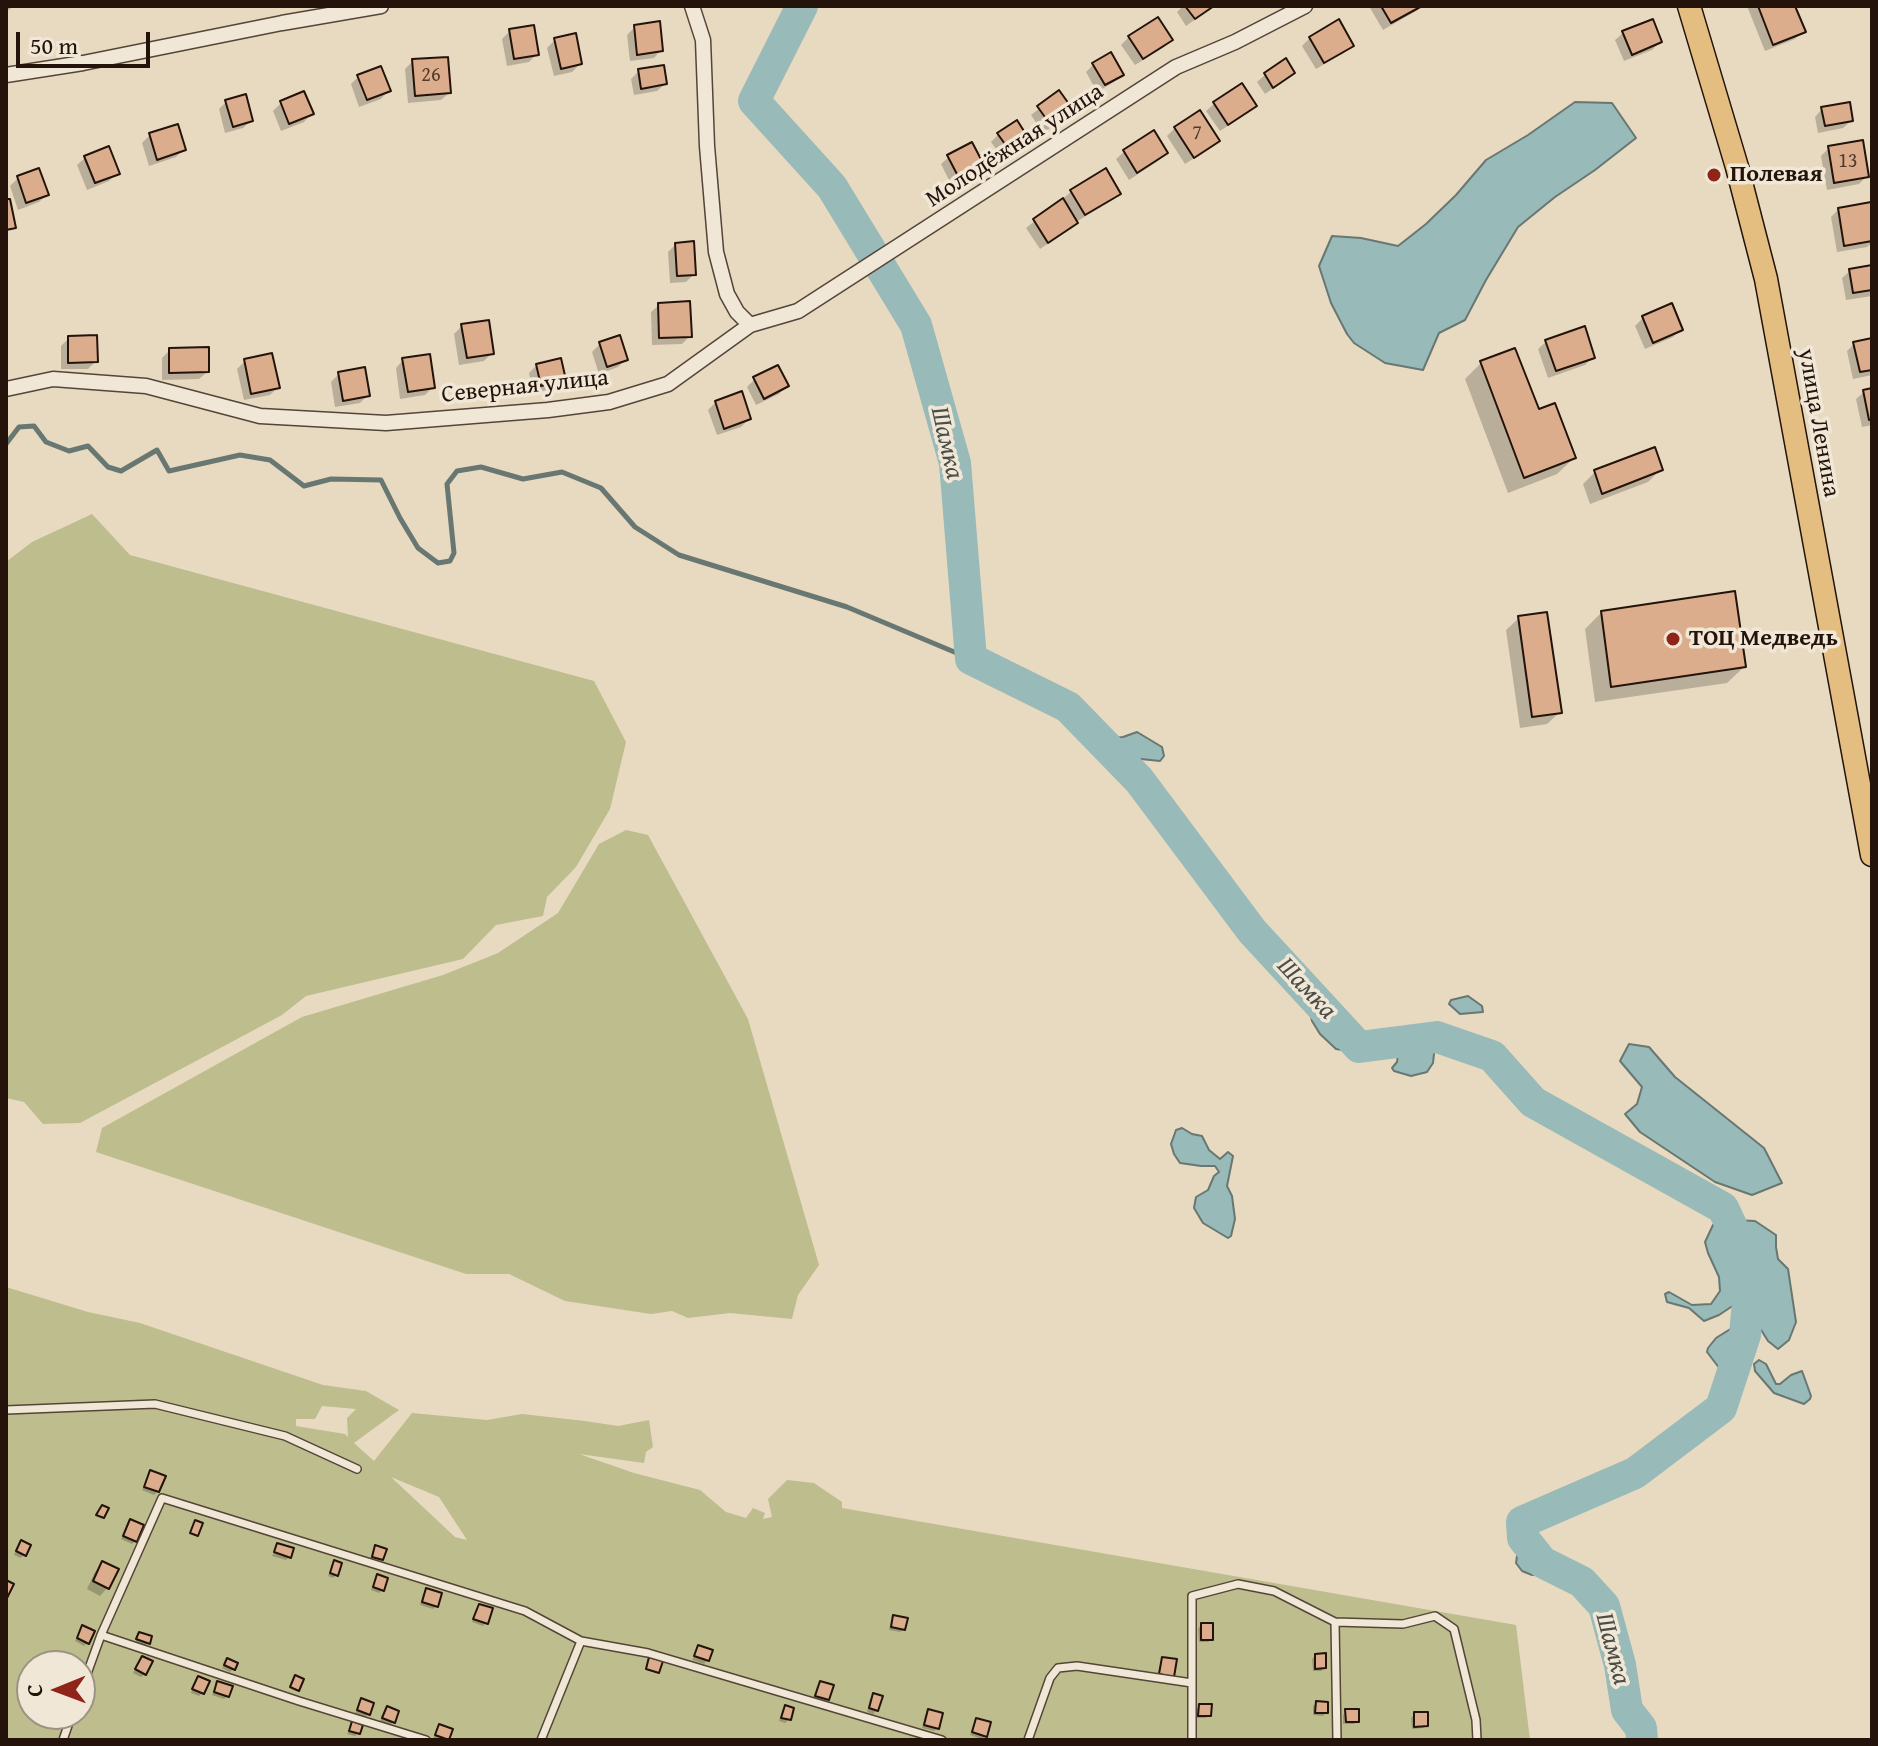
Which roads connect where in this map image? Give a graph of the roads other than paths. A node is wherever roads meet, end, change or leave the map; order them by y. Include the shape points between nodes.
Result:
1 (381, 6) edge
2 (692, 6) edge
3 (1305, 6) edge
4 (1689, 6) edge
5 (6, 75) edge
6 (750, 325) junction
7 (6, 389) edge
8 (1872, 855) edge
9 (6, 1410) edge
10 (357, 1469) dead end
11 (1335, 1622) junction
12 (101, 1635) junction
13 (581, 1641) junction
14 (96, 1650) edge
15 (1192, 1683) junction
16 (426, 1740) edge
17 (541, 1740) edge
18 (942, 1740) edge
19 (1028, 1740) edge
20 (1192, 1740) edge
21 (1337, 1740) edge
22 (1477, 1740) edge

1 - 5 street
2 - 6 street via 703,40 716,252 727,294
3 - 6 street, Молодёжная улица via 1176,67 798,311
4 - 8 main road, улица Ленина via 1766,279
6 - 7 street, Северная улица via 668,384 609,402 548,410 386,423 323,421 260,416 146,386 53,379
9 - 10 lane via 155,1404 285,1436
11 - 15 lane via 1274,1591 1238,1584 1192,1596
11 - 21 lane
11 - 22 lane via 1403,1624 1435,1616 1454,1629
12 - 13 lane via 162,1498 525,1611
12 - 14 lane
12 - 16 lane
13 - 17 lane
13 - 18 lane via 648,1653
15 - 19 lane via 1077,1666 1058,1668
15 - 20 lane

